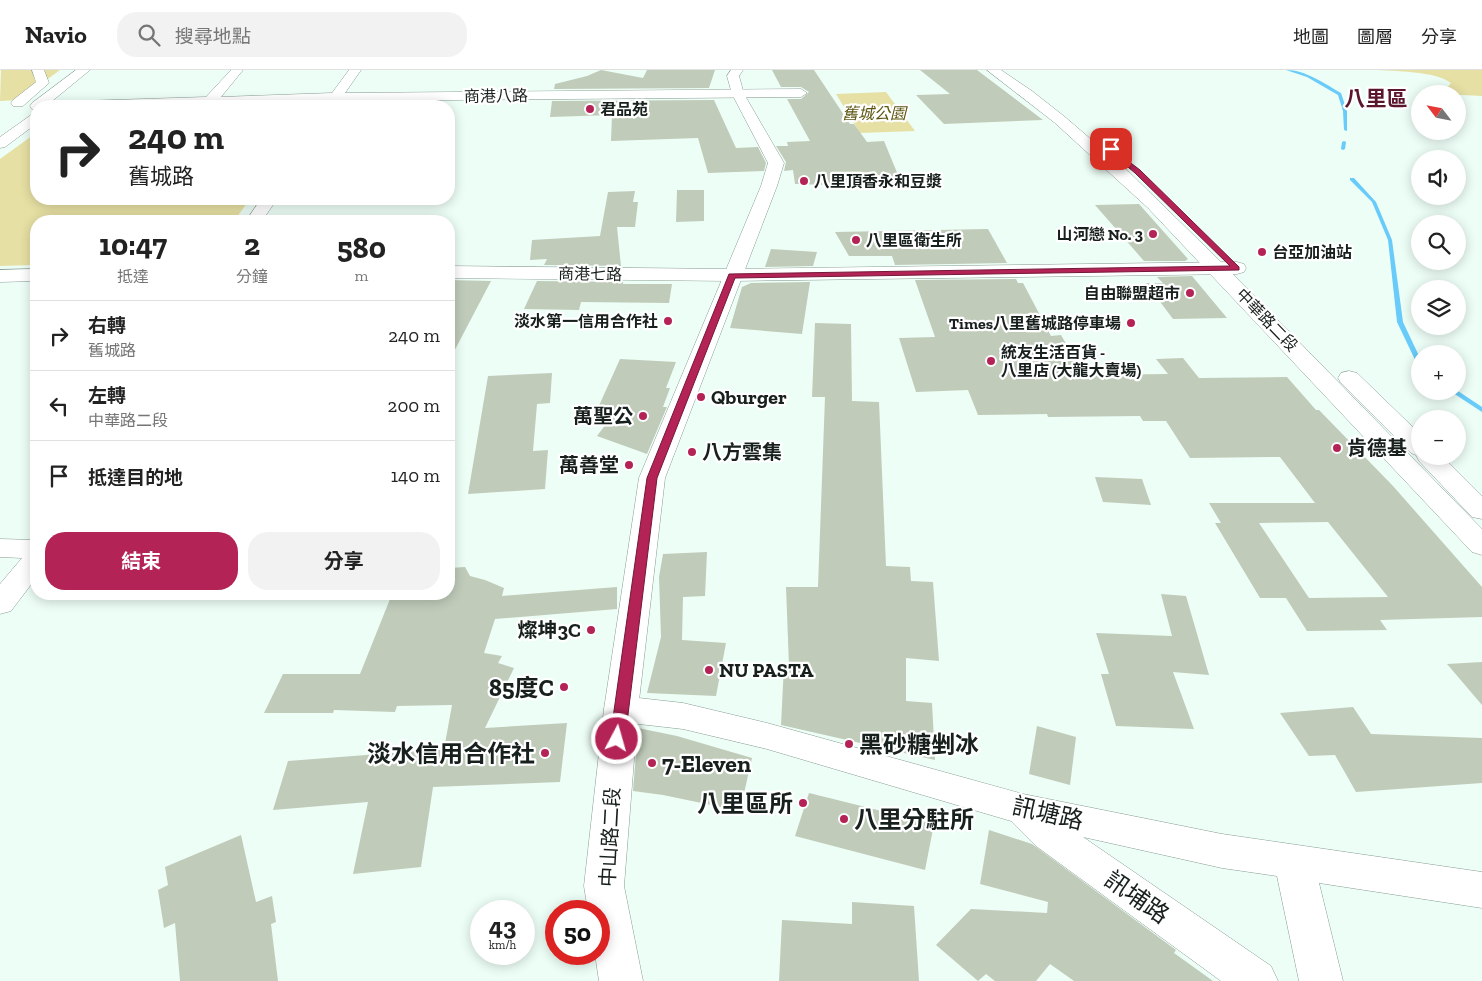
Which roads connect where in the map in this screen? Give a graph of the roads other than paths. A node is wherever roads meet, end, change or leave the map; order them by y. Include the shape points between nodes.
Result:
1 (38, 70) edge
2 (84, 70) edge
3 (100, 70) edge
4 (237, 70) edge
5 (355, 70) edge
6 (737, 70) edge
7 (993, 70) edge
8 (1009, 70) edge
9 (801, 93) dead end
10 (738, 94) junction
11 (44, 100) edge
12 (62, 100) edge
13 (211, 100) edge
14 (334, 100) edge
15 (434, 100) edge
16 (30, 106) edge
17 (30, 110) edge
18 (30, 122) edge
19 (0, 131) edge
20 (0, 144) edge
21 (1217, 268) junction
22 (1237, 268) junction
23 (455, 272) edge
24 (28, 275) edge
25 (0, 276) edge
26 (732, 276) junction
27 (0, 292) edge
28 (1292, 322) dead end
29 (1340, 370) dead end
30 (1411, 439) edge
31 (1437, 465) edge
32 (1482, 511) edge
33 (1482, 546) edge
34 (0, 548) edge
35 (30, 549) edge
36 (30, 566) edge
37 (0, 604) edge
38 (621, 709) junction
39 (1023, 809) junction
40 (1294, 862) junction
41 (1482, 890) edge
42 (621, 981) edge
43 (1256, 981) edge
44 (1322, 981) edge

1 - 16 street via 43,83 12,105
2 - 11 street
3 - 12 street
4 - 13 street
5 - 14 street
6 - 10 street, 中山路二段 via 733,76
7 - 21 street, 中華路二段 via 1044,106 1120,172
8 - 22 street, 中華路二段 via 1059,104 1138,172
9 - 10 street, 商港八路
10 - 15 street, 商港八路
10 - 26 street, 中山路二段 via 776,163
17 - 19 street
18 - 20 street
21 - 22 street, 商港七路
21 - 26 street, 商港七路
21 - 33 street, 中華路二段
22 - 28 street, 中華路二段
23 - 26 street, 商港七路
24 - 25 street
24 - 27 street
26 - 38 street, 中山路二段 via 652,478
29 - 30 street
31 - 32 street
34 - 35 street
36 - 37 street
38 - 39 street, 訊塘路 via 683,716 767,736
38 - 42 street, 中山路二段 via 604,886
39 - 40 street, 訊塘路 via 1222,851
39 - 43 street, 訊埔路 via 1049,835
40 - 41 street, 訊塘路
40 - 44 street

